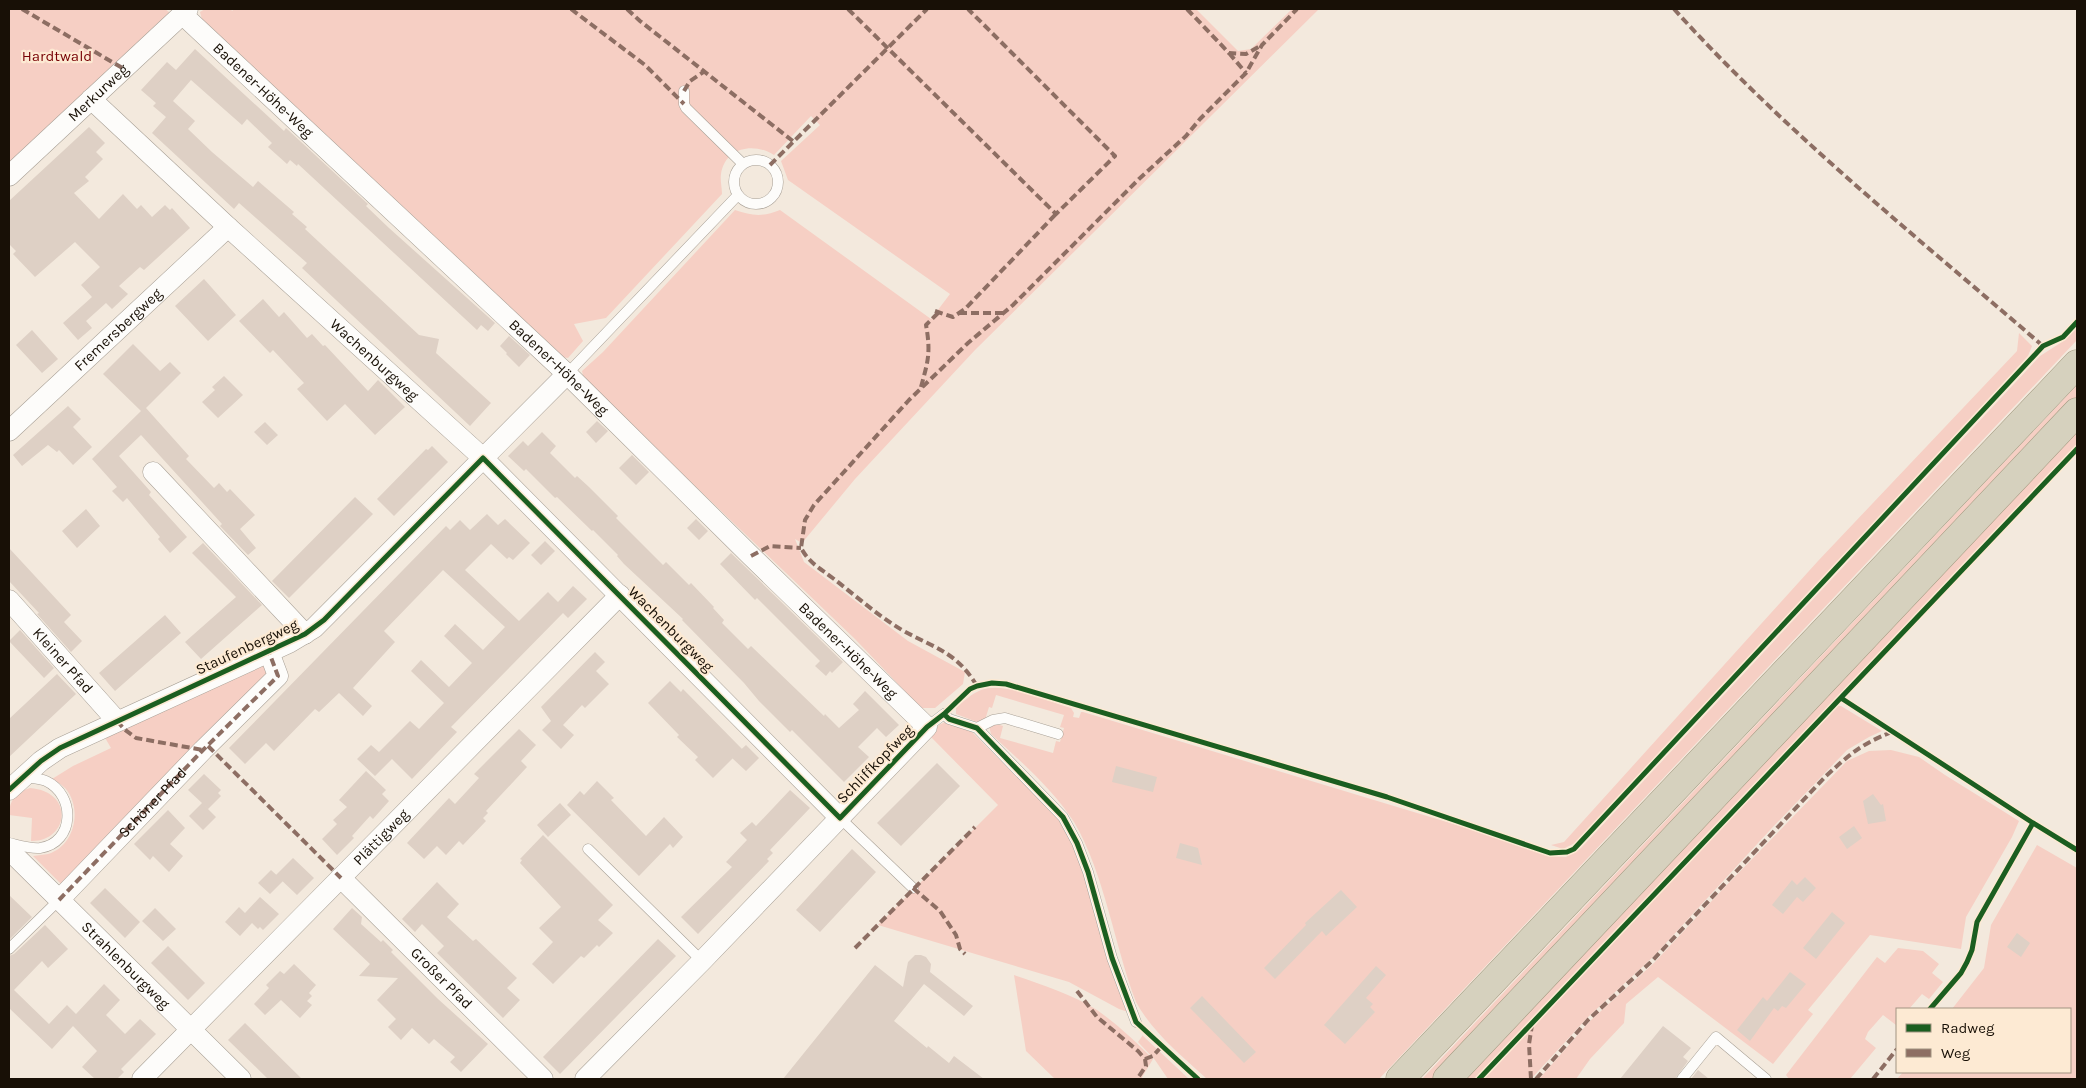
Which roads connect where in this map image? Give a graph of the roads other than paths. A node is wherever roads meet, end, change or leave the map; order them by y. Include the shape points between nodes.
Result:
1 (185, 12) edge
2 (684, 91) dead end
3 (91, 99) junction
4 (743, 164) junction
5 (9, 176) edge
6 (738, 195) junction
7 (228, 227) junction
8 (2077, 364) edge
9 (568, 374) junction
10 (2077, 412) edge
11 (9, 431) edge
12 (483, 458) junction
13 (153, 472) dead end
14 (620, 595) junction
15 (9, 600) edge
16 (305, 634) junction
17 (269, 652) junction
18 (117, 721) junction
19 (927, 727) junction
20 (977, 728) junction
21 (1058, 734) dead end
22 (15, 783) edge
23 (840, 818) junction
24 (9, 843) edge
25 (588, 849) dead end
26 (9, 850) edge
27 (341, 878) junction
28 (913, 888) dead end
29 (59, 900) junction
30 (9, 949) edge
31 (702, 961) junction
32 (1136, 1022) dead end
33 (191, 1029) junction
34 (142, 1079) edge
35 (242, 1079) edge
36 (543, 1079) edge
37 (585, 1079) edge
38 (1400, 1079) edge
39 (1447, 1079) edge
40 (1682, 1079) edge
41 (1766, 1079) edge

1 - 3 street, Merkurweg
1 - 9 street, Badener-Höhe-Weg
2 - 4 lane via 684,104 691,114
3 - 5 street, Merkurweg
3 - 7 street, Wachenburgweg
4 - 6 lane via 734,178
4 - 6 lane via 750,160 770,164 778,174 779,184 775,194 765,203 752,204
6 - 9 lane
7 - 11 street, Fremersbergweg
7 - 12 street, Wachenburgweg
8 - 38 highway
9 - 12 street, Staufenbergweg
9 - 19 street, Badener-Höhe-Weg
10 - 39 highway
12 - 14 street, Wachenburgweg
12 - 16 street, Staufenbergweg via 324,620
13 - 16 street, Staufenbergweg
14 - 23 street, Wachenburgweg
14 - 27 street, Plättigweg
15 - 18 street, Kleiner Pfad
16 - 17 street, Staufenbergweg
17 - 18 street, Staufenbergweg
17 - 29 street, Schöner Pfad via 278,676
18 - 22 street, Staufenbergweg via 60,748
19 - 20 lane via 944,714
19 - 23 street, Schliffkopfweg
20 - 21 lane via 1006,718
20 - 32 lane via 1063,817 1088,872 1112,958
22 - 24 lane via 46,781 66,801 68,817 60,836 46,846 35,848
23 - 28 lane
23 - 31 street, Schliffkopfweg
25 - 31 lane
26 - 29 street, Strahlenburgweg
27 - 33 street, Plättigweg
27 - 36 street, Großer Pfad
29 - 30 lane, Schöner Pfad
29 - 33 street, Strahlenburgweg
31 - 37 street, Schliffkopfweg
33 - 34 street, Plättigweg
33 - 35 street, Strahlenburgweg
40 - 41 lane via 1716,1037

